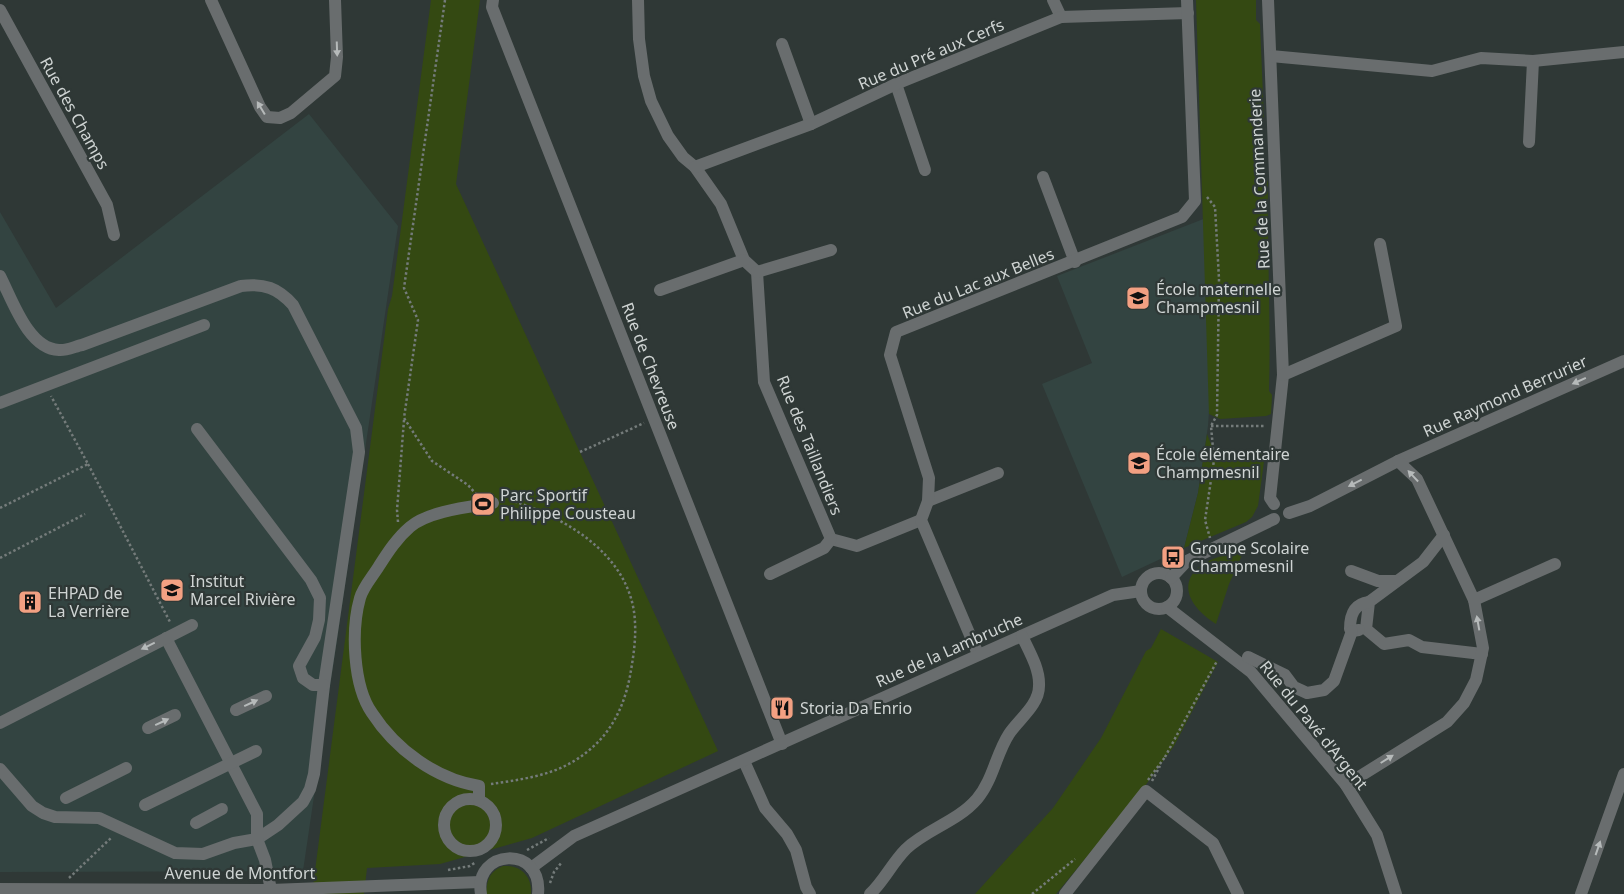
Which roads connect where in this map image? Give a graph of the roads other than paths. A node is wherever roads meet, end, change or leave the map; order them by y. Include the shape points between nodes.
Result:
1 (211, 0) edge
2 (335, 0) edge
3 (493, 0) edge
4 (638, 0) edge
5 (1053, 0) edge
6 (1268, 0) edge
7 (1187, 6) edge
8 (0, 10) edge
9 (1061, 17) junction
10 (782, 44) dead end
11 (1624, 52) edge
12 (1271, 56) junction
13 (1533, 61) junction
14 (896, 84) junction
15 (811, 124) junction
16 (1529, 142) dead end
17 (695, 166) junction
18 (925, 170) dead end
19 (1043, 177) dead end
20 (114, 236) dead end
21 (1380, 244) dead end
22 (831, 250) dead end
23 (744, 260) junction
24 (1075, 262) junction
25 (757, 272) junction
26 (0, 276) edge
27 (660, 290) dead end
28 (204, 325) dead end
29 (1624, 361) edge
30 (1283, 375) junction
31 (0, 403) edge
32 (197, 428) dead end
33 (1398, 461) junction
34 (998, 473) dead end
35 (928, 501) junction
36 (489, 503) road end
37 (1274, 504) junction
38 (1289, 513) junction
39 (921, 520) junction
40 (1274, 520) junction
41 (1444, 535) junction
42 (831, 539) junction
43 (1555, 564) dead end
44 (1351, 571) dead end
45 (770, 574) dead end
46 (1171, 578) junction
47 (1396, 581) junction
48 (1142, 591) junction
49 (1474, 600) junction
50 (1369, 602) junction
51 (1167, 607) junction
52 (192, 625) dead end
53 (1366, 629) junction
54 (1352, 631) junction
55 (171, 635) junction
56 (1022, 636) junction
57 (978, 654) junction
58 (1482, 654) junction
59 (1248, 658) dead end
60 (324, 685) junction
61 (266, 696) dead end
62 (236, 710) dead end
63 (175, 715) dead end
64 (0, 723) edge
65 (148, 728) dead end
66 (782, 744) junction
67 (256, 750) dead end
68 (744, 761) junction
69 (230, 764) junction
70 (126, 768) dead end
71 (0, 770) edge
72 (1624, 774) edge
73 (1346, 785) junction
74 (66, 798) dead end
75 (479, 800) junction
76 (145, 805) dead end
77 (222, 809) dead end
78 (196, 822) dead end
79 (257, 839) junction
80 (477, 850) junction
81 (532, 868) junction
82 (482, 882) edge
83 (0, 889) edge
84 (271, 890) junction
85 (354, 891) edge
86 (538, 894) edge
87 (810, 894) edge
88 (870, 894) edge
89 (1065, 894) edge
90 (1238, 894) edge
91 (1396, 894) edge
92 (1582, 894) edge

2 -> 1 street via 335,76 291,113 280,118 267,117 260,107
3 - 66 street, Rue de Chevreuse via 492,7
4 - 17 street via 642,66 651,101 668,136 683,157
5 - 9 street
6 - 12 street, Rue de la Commanderie
7 - 9 street, Rue du Pré aux Cerfs
7 - 24 street, Rue du Lac aux Belles via 1195,201 1182,217
8 - 20 street, Rue des Champs via 107,205
9 - 14 street, Rue du Pré aux Cerfs
10 - 15 street
11 - 13 street
12 - 13 street via 1432,71 1481,58
12 - 30 street, Rue de la Commanderie
13 - 16 street
14 - 15 street, Rue du Pré aux Cerfs
14 - 18 street
15 - 17 street, Rue du Pré aux Cerfs
17 - 23 street via 721,204
19 - 24 street
21 - 30 street via 1396,326
22 - 25 street
23 - 25 street
23 - 27 street
24 - 35 street, Rue du Lac aux Belles via 896,332 890,355 929,478
25 - 42 street, Rue des Taillandiers via 764,382
26 - 60 street via 24,324 38,342 59,350 82,345 242,286 270,287 293,305 356,428 359,452
28 - 31 street
29 -> 33 street, Rue Raymond Berrurier
30 - 37 street, Rue de la Commanderie via 1270,498
32 - 60 street via 311,580 320,598 315,637 299,666 302,678 313,685
33 -> 38 street, Rue Raymond Berrurier via 1310,506
41 -> 33 street via 1417,479
34 - 35 street
35 - 39 street, Rue du Lac aux Belles
36 - 75 street via 442,512 411,526 389,550 360,597 354,638 359,684 371,713 396,742 424,765 463,783 479,786
37 - 38 street via 1286,505
37 - 40 street via 1270,512
38 - 40 street via 1284,520
39 - 42 street, Rue des Taillandiers via 856,546
39 - 57 street
40 - 46 street via 1187,561
41 - 47 street via 1423,562
41 - 49 street
42 - 45 street via 824,548
43 - 49 street
44 - 47 street via 1378,581
46 - 48 street via 1155,574 1145,580
46 - 51 street via 1177,594
47 - 50 street
48 - 51 street via 1142,597 1150,606 1156,609
48 - 56 street, Rue de la Lambruche via 1113,595
58 -> 49 street
50 - 53 street
50 - 54 street via 1360,604 1352,613
51 - 73 street, Rue du Pavé d'Argent via 1262,683
52 - 55 street
53 - 54 street
53 - 58 street via 1384,644 1410,640 1422,647
54 - 59 street via 1334,681 1324,690 1307,693 1294,687 1285,676
55 -> 64 street
55 - 69 street
56 - 57 street, Rue de la Lambruche
56 - 88 street via 1038,673 1039,688 1035,701 1009,733 991,777 978,798 959,816 905,850
57 - 66 street, Rue de la Lambruche
73 -> 58 street via 1447,722 1464,703 1476,680
60 - 79 street via 310,789 303,802
62 -> 61 street
65 -> 63 street
66 - 68 street, Rue de la Lambruche
67 - 69 street
68 - 81 street, Rue de la Lambruche via 574,836
68 - 87 street via 765,808 796,850
69 - 76 street
69 - 79 street via 257,814
70 - 74 street
71 - 79 street via 32,806 43,813 55,817 99,818 175,853 203,854
92 -> 72 street
73 - 91 street, Rue du Pavé d'Argent via 1377,835
75 - 80 street via 492,810 496,826 490,842
75 - 80 street via 462,800 454,805 444,828 452,844 459,849
77 - 78 street
79 - 84 street
80 - 82 street
81 - 82 street via 524,862 507,858 498,860
81 - 86 street via 537,876
82 - 85 street, Avenue de Montfort via 441,882
83 - 84 street, Avenue de Montfort
84 - 85 street, Avenue de Montfort
89 - 90 street via 1146,791 1213,844

